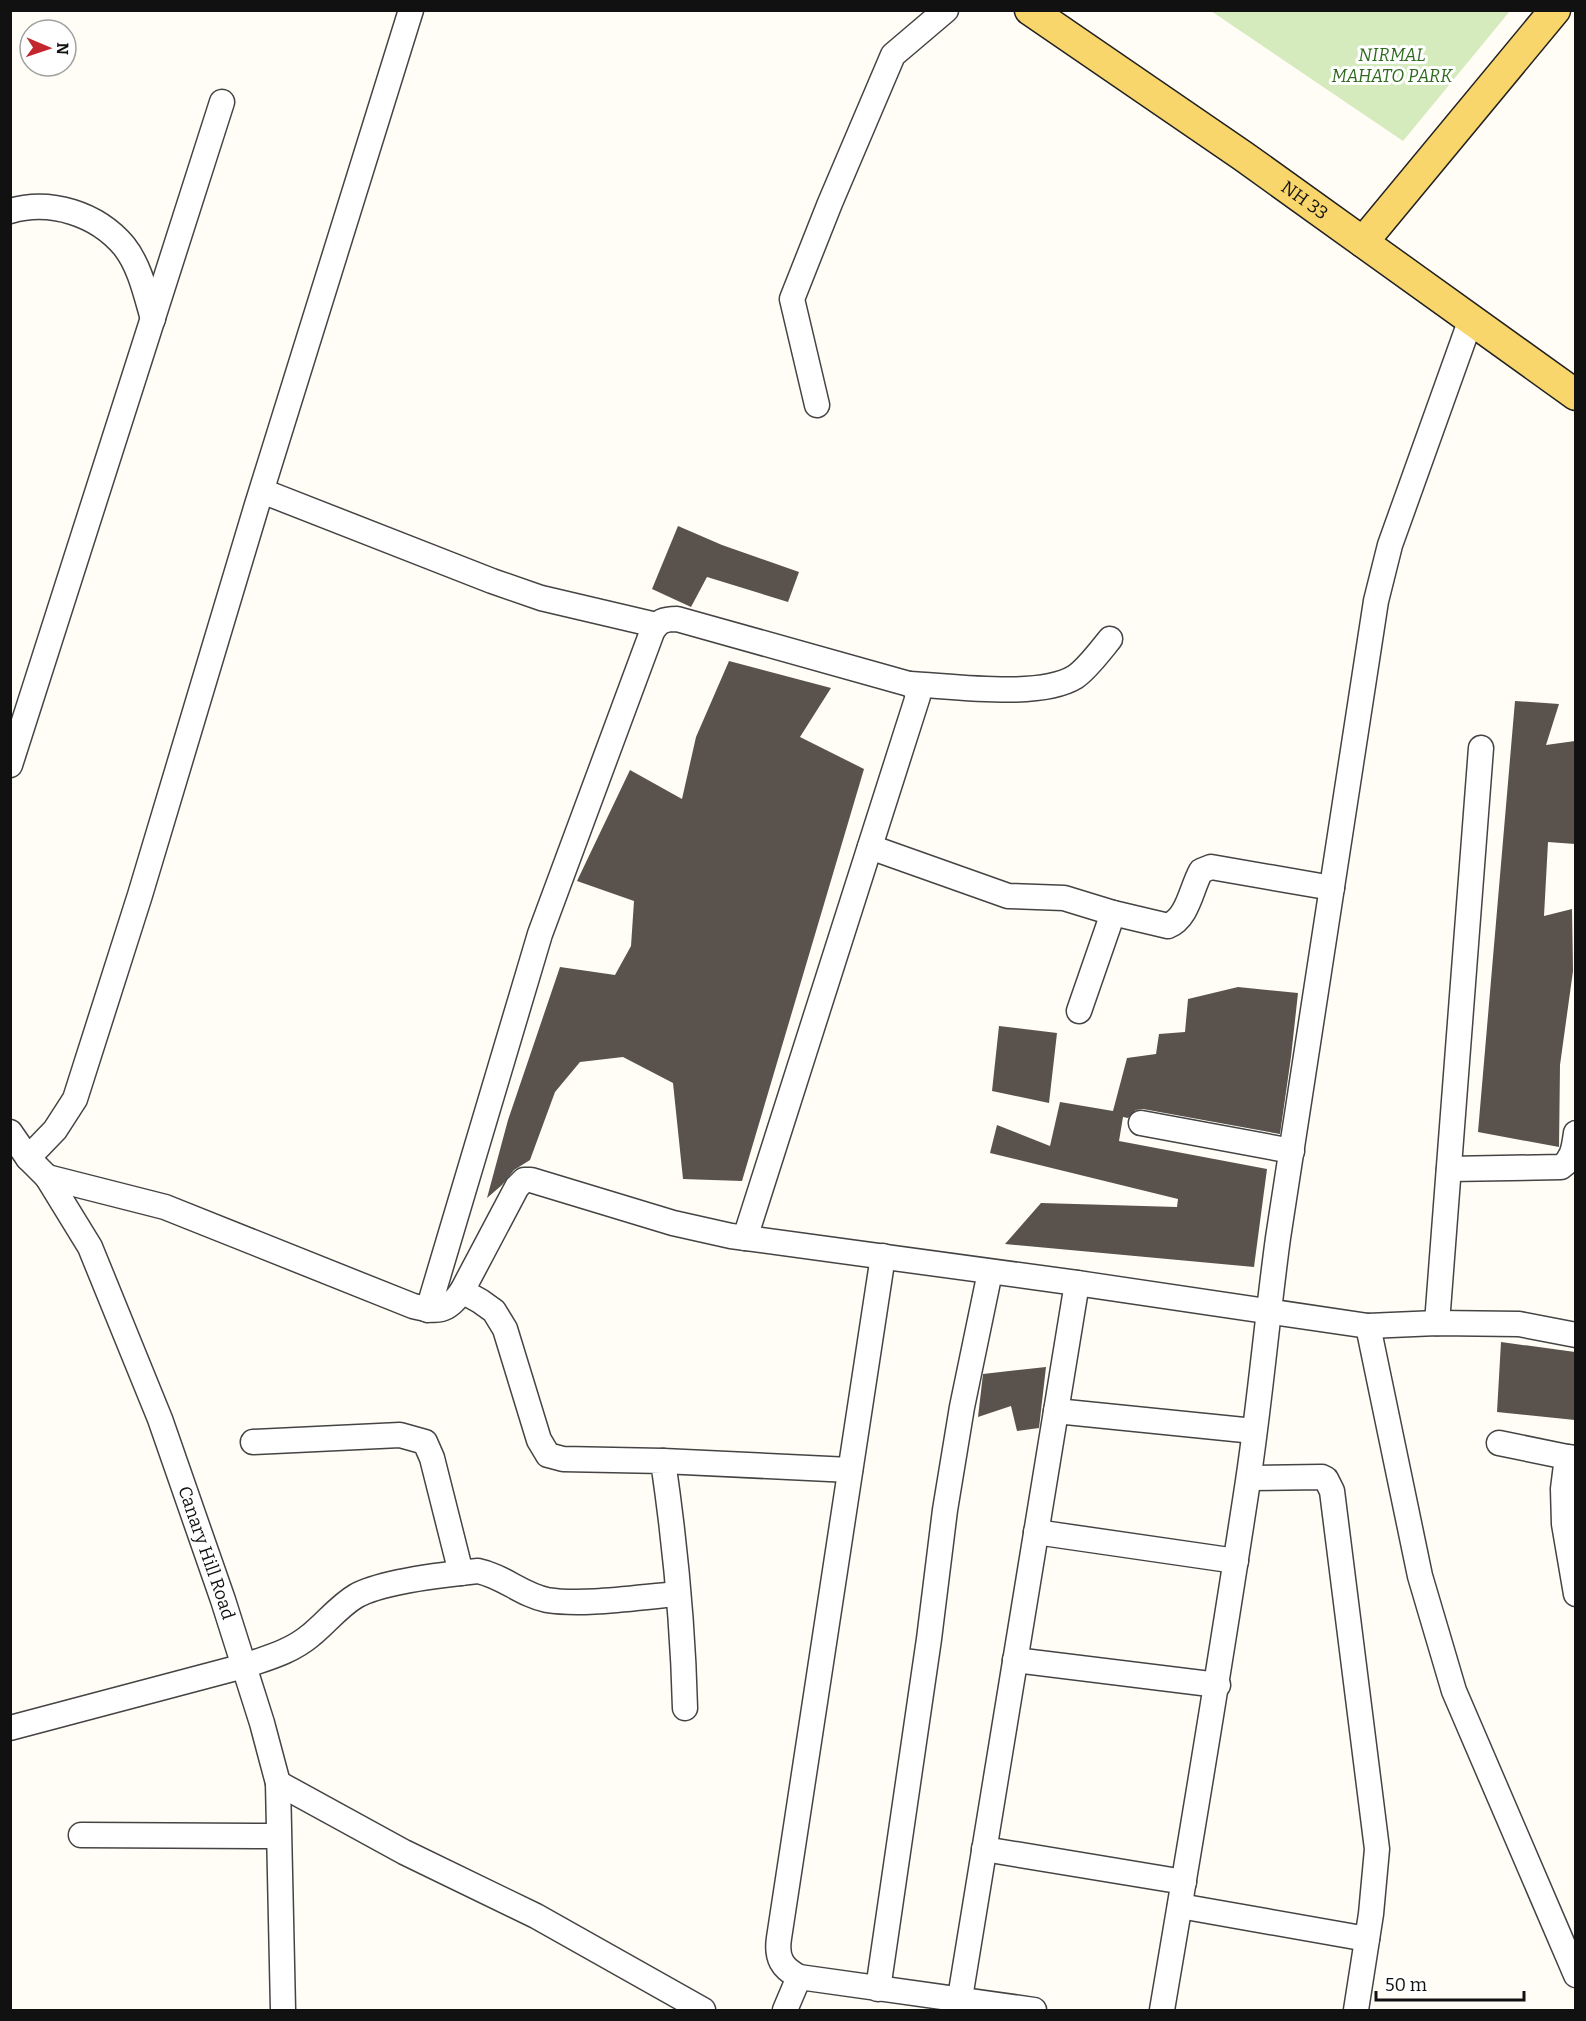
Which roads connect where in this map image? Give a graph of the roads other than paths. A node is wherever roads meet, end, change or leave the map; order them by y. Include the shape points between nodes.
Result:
1 (411, 10) edge
2 (945, 10) edge
3 (1030, 10) edge
4 (1555, 10) edge
5 (222, 102) dead end
6 (10, 211) edge
7 (1363, 242) junction
8 (153, 319) junction
9 (1472, 319) junction
10 (1575, 394) edge
11 (817, 405) dead end
12 (262, 491) junction
13 (656, 625) junction
14 (1110, 639) dead end
15 (909, 684) junction
16 (1481, 748) dead end
17 (10, 765) edge
18 (870, 847) junction
19 (1332, 888) junction
20 (1113, 913) junction
21 (1079, 1011) dead end
22 (1142, 1123) dead end
23 (10, 1132) edge
24 (1575, 1133) edge
25 (1292, 1151) junction
26 (28, 1158) junction
27 (1568, 1168) edge
28 (1449, 1169) junction
29 (48, 1177) junction
30 (745, 1238) junction
31 (882, 1256) junction
32 (990, 1272) junction
33 (1077, 1283) junction
34 (462, 1291) junction
35 (428, 1310) junction
36 (1268, 1313) junction
37 (1437, 1323) junction
38 (1368, 1326) junction
39 (1575, 1335) edge
40 (1056, 1411) junction
41 (1254, 1431) junction
42 (253, 1442) dead end
43 (1498, 1443) dead end
44 (1571, 1457) edge
45 (663, 1461) junction
46 (850, 1470) junction
47 (1249, 1478) junction
48 (1036, 1532) junction
49 (1236, 1561) junction
50 (461, 1573) junction
51 (678, 1594) junction
52 (1575, 1594) edge
53 (1015, 1660) junction
54 (244, 1666) junction
55 (1218, 1684) junction
56 (685, 1708) dead end
57 (10, 1728) edge
58 (278, 1783) junction
59 (81, 1835) dead end
60 (278, 1836) junction
61 (984, 1849) junction
62 (1182, 1894) junction
63 (1367, 1939) junction
64 (1575, 1975) edge
65 (799, 1977) junction
66 (878, 1989) junction
67 (959, 2005) edge
68 (283, 2010) edge
69 (703, 2010) edge
70 (785, 2010) edge
71 (1034, 2010) edge
72 (1162, 2010) edge
73 (1356, 2010) edge

1 - 12 street
2 - 11 street via 893,55 792,300
3 - 7 main road, NH 33
4 - 7 main road
5 - 8 street
6 - 8 street via 53,207 77,213 100,226 124,247 139,272
7 - 9 main road, NH 33
8 - 17 street
9 - 10 main road, NH 33
9 - 19 street via 1387,556 1376,601
12 - 13 street via 541,598
12 - 26 street via 75,1099 55,1130
13 - 15 street via 677,619
13 - 35 street via 540,934
14 - 15 street via 1076,676 1048,687 1017,690
15 - 18 street via 916,691 917,701
16 - 28 street
18 - 20 street via 997,893 1064,898
18 - 30 street
19 - 20 street via 1211,867 1201,871 1176,923 1158,925
19 - 25 street
20 - 21 street
22 - 25 street
23 - 26 street, Canary Hill Road
24 - 27 street
25 - 36 street
26 - 29 street, Canary Hill Road
27 - 28 street
28 - 37 street
29 - 35 street via 165,1207
29 - 54 street, Canary Hill Road via 90,1247 160,1419
30 - 31 street
30 - 34 street via 673,1223 524,1180
31 - 32 street
31 - 46 street
32 - 33 street
32 - 66 street via 945,1510
33 - 36 street
33 - 40 street
34 - 35 street via 453,1304 442,1310
34 - 45 street via 494,1311 506,1329 539,1440 548,1455 563,1460
36 - 38 street
36 - 41 street
37 - 38 street
37 - 39 street via 1520,1324
38 - 64 street via 1420,1576 1454,1691
40 - 41 street
40 - 48 street
41 - 47 street
42 - 50 street via 400,1435 425,1442
43 - 44 street
44 - 52 street via 1563,1489 1564,1524
45 - 46 street
45 - 51 street
46 - 65 street via 777,1951 780,1962
47 - 49 street
47 - 63 street via 1322,1477 1332,1491 1377,1849
48 - 49 street
48 - 53 street
49 - 55 street
50 - 51 street via 492,1574 524,1592 571,1602
50 - 54 street via 384,1586 356,1596 293,1648
51 - 56 street
53 - 55 street
53 - 61 street
54 - 57 street
54 - 58 street, Canary Hill Road
55 - 62 street
58 - 60 street, Canary Hill Road
58 - 69 street via 404,1852 536,1916
59 - 60 street
60 - 68 street, Canary Hill Road
61 - 62 street
61 - 67 street
62 - 63 street
62 - 72 street
63 - 73 street
65 - 66 street
65 - 70 street
66 - 67 street
67 - 71 street

